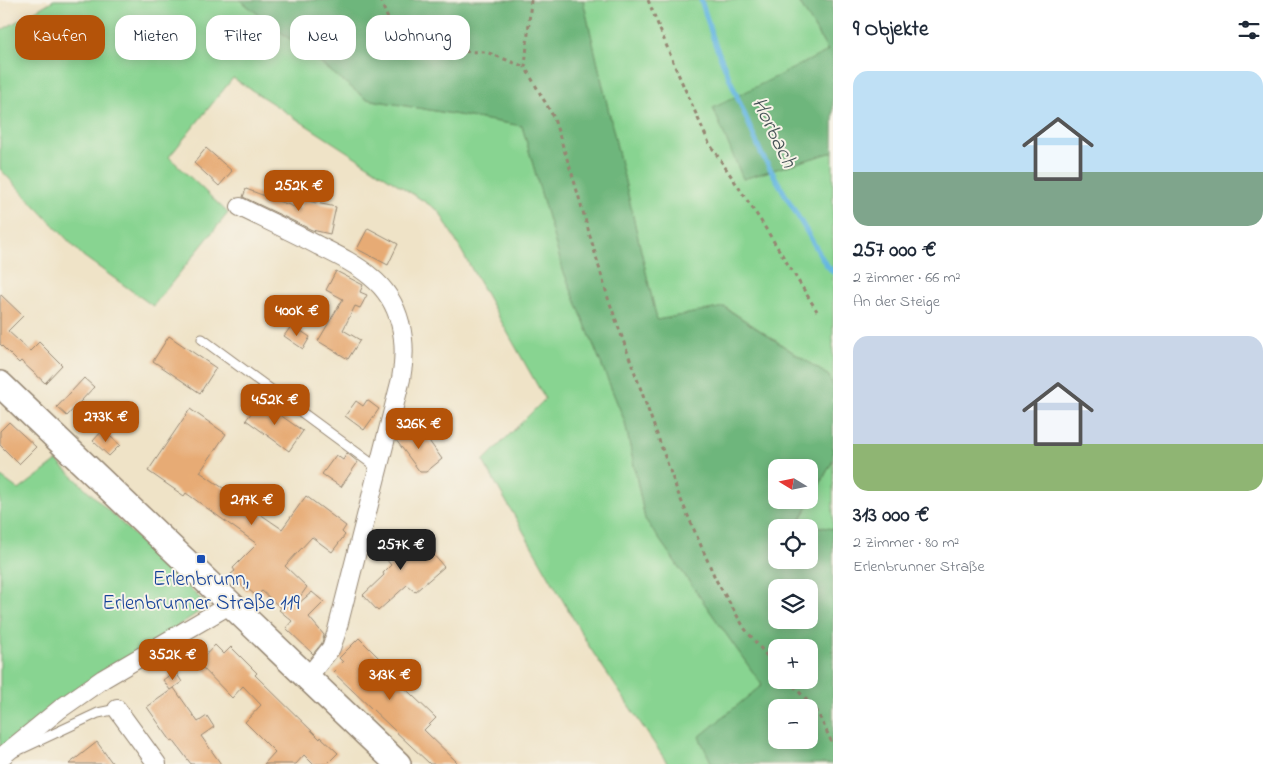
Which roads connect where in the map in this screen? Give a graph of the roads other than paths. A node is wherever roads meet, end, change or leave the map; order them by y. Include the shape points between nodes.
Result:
1 (240, 207) dead end
2 (202, 340) dead end
3 (0, 384) edge
4 (378, 468) junction
5 (231, 604) junction
6 (308, 678) junction
7 (117, 709) joint
8 (3, 755) edge
9 (157, 764) edge
10 (398, 764) edge

1 - 4 street via 360,269 379,284 395,310 403,331 405,355
2 - 4 lane
3 - 5 street
4 - 6 street via 336,634 331,648
5 - 6 street
5 - 8 street via 103,679
6 - 10 street
7 - 8 lane via 98,713
7 - 9 street

